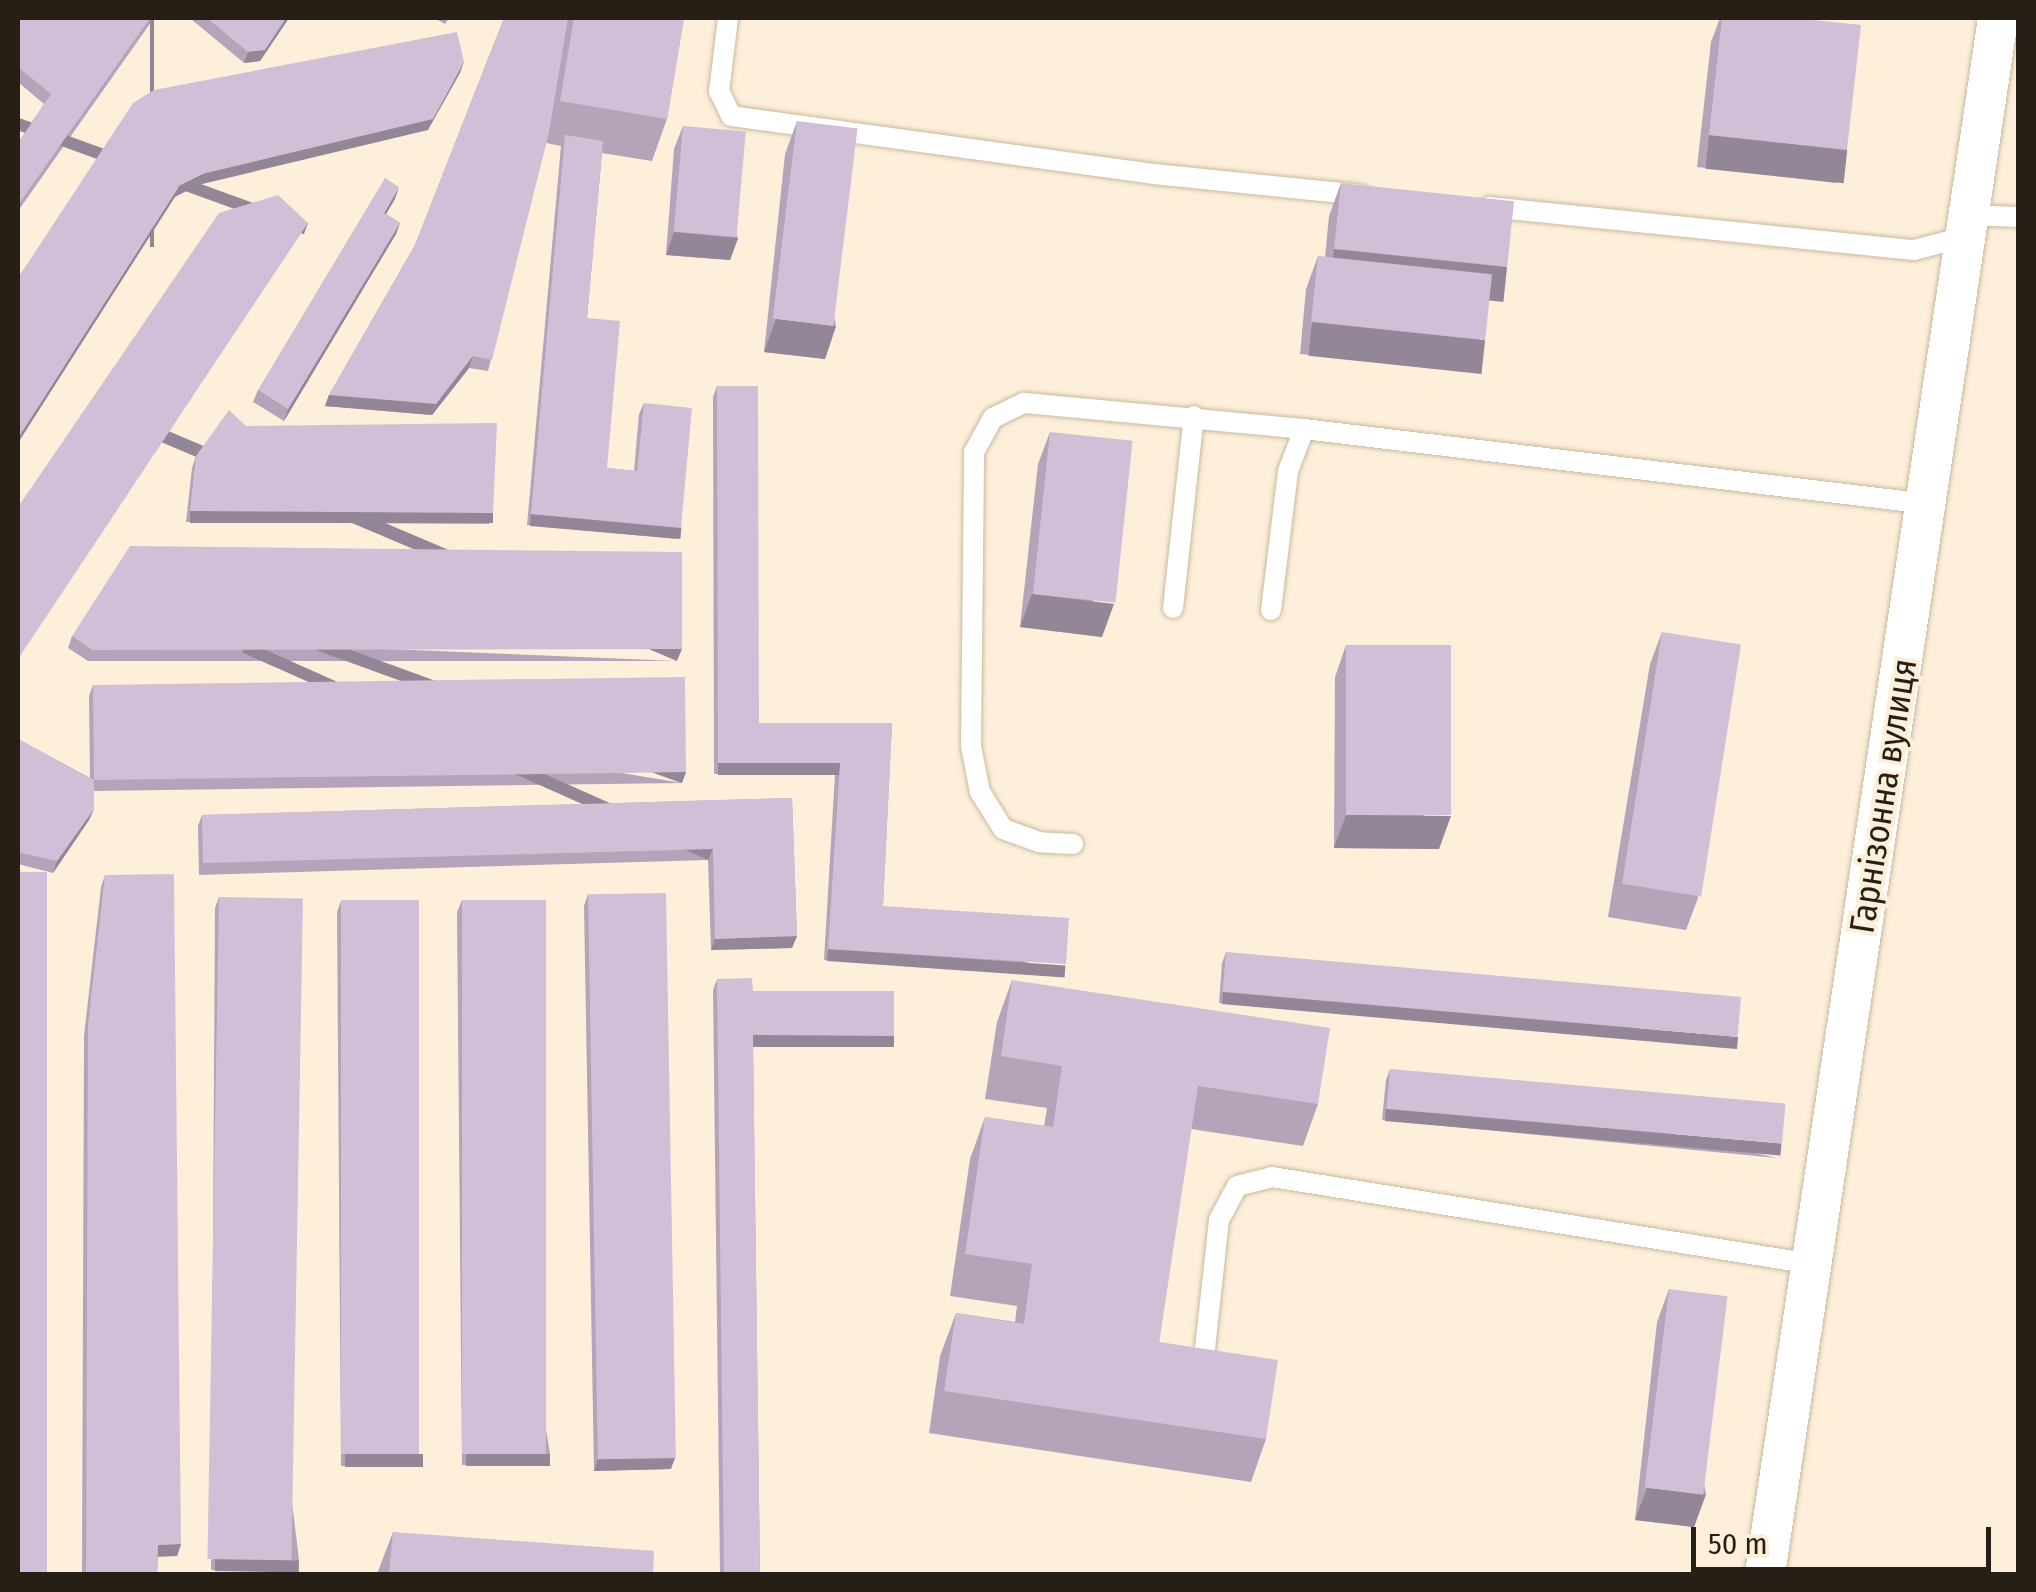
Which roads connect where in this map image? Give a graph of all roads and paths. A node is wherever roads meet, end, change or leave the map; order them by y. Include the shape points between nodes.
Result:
1 (728, 18) edge
2 (1998, 18) edge
3 (1388, 197) edge
4 (1466, 205) edge
5 (2018, 217) edge
6 (1965, 226) junction
7 (1194, 416) junction
8 (1304, 429) junction
9 (1928, 504) junction
10 (1173, 608) dead end
11 (1271, 610) dead end
12 (1074, 844) dead end
13 (1812, 1264) junction
14 (1204, 1358) edge
15 (1765, 1574) edge

1 - 3 lane via 718,91 730,116 1154,174
2 - 6 street, Гарнізонна вулиця
4 - 6 lane via 1914,250
5 - 6 lane
6 - 9 street, Гарнізонна вулиця
7 - 8 lane
7 - 10 lane
7 - 12 lane via 1024,402 993,418 974,452 971,746 980,792 1003,829 1040,842
8 - 9 lane
8 - 11 lane via 1288,471
9 - 13 street, Гарнізонна вулиця
13 - 14 lane via 1272,1177 1236,1186 1219,1220
13 - 15 street, Гарнізонна вулиця

